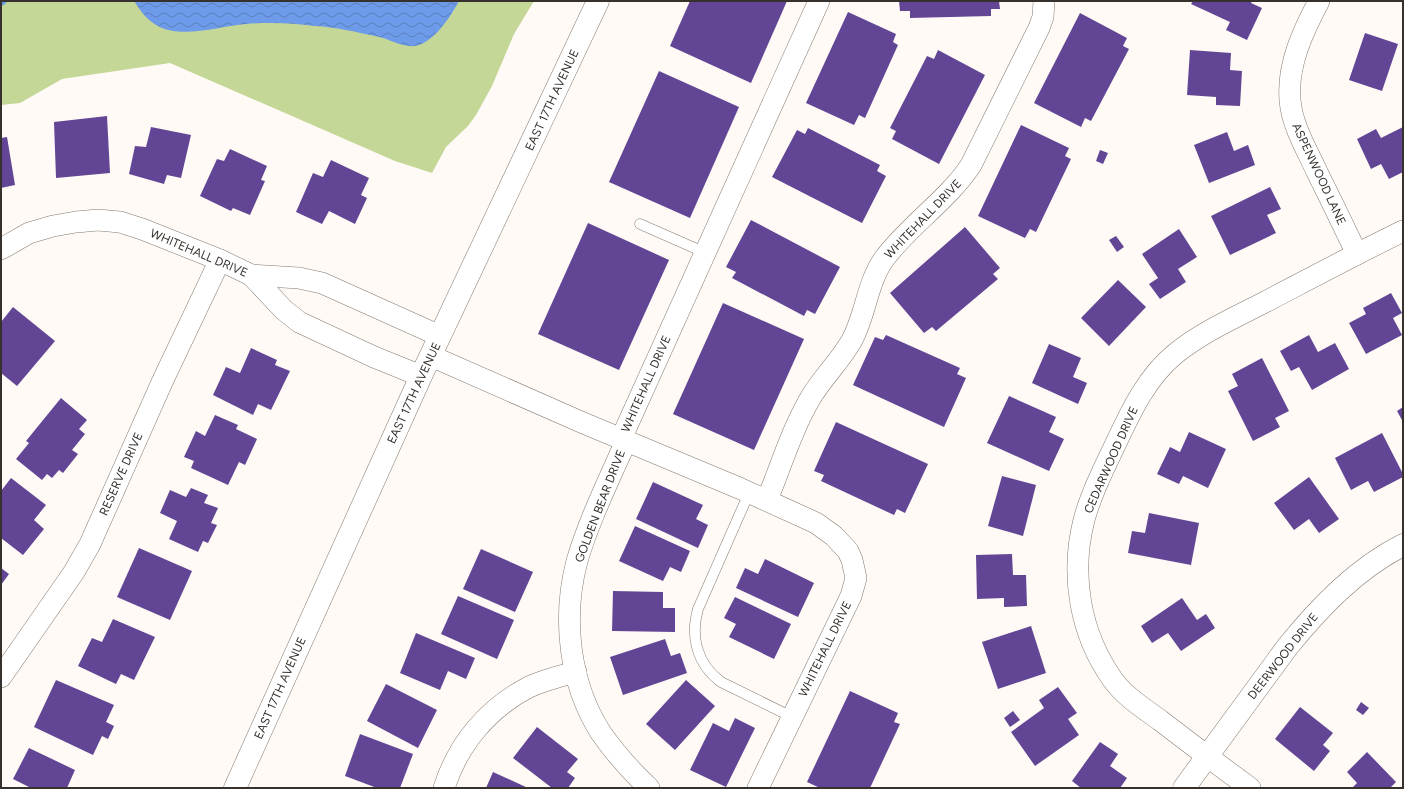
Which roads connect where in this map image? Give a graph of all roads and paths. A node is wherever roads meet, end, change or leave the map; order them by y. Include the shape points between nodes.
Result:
1 (598, 1) edge
2 (819, 1) edge
3 (1044, 1) edge
4 (1319, 1) edge
5 (640, 224) dead end
6 (1403, 231) edge
7 (1, 249) edge
8 (706, 253) junction
9 (1357, 254) junction
10 (220, 260) junction
11 (251, 275) junction
12 (440, 336) junction
13 (431, 356) junction
14 (421, 376) junction
15 (624, 440) junction
16 (758, 496) junction
17 (1403, 545) edge
18 (576, 672) junction
19 (1, 677) edge
20 (792, 717) junction
21 (1207, 756) junction
22 (235, 788) edge
23 (444, 788) edge
24 (649, 788) edge
25 (758, 788) edge
26 (1184, 788) edge
27 (1250, 788) edge

1 - 12 main road, EAST 17TH AVENUE
2 - 8 street, WHITEHALL DRIVE
3 - 16 street, WHITEHALL DRIVE via 1039,28 971,165 957,184 892,249 880,265 849,344 811,398
4 - 9 street, ASPENWOOD LANE via 1306,25 1294,60 1290,100 1297,129
5 - 8 lane
6 - 9 street, CEDARWOOD DRIVE
7 - 10 street, WHITEHALL DRIVE via 29,233 53,226 98,220 142,228
8 - 15 street, WHITEHALL DRIVE
9 - 21 street, CEDARWOOD DRIVE via 1208,332 1188,344 1165,364 1143,391 1130,413 1084,519 1078,550 1078,585 1083,617 1101,661 1114,681 1132,699
10 - 11 street, WHITEHALL DRIVE
10 - 19 street, RESERVE DRIVE via 90,544 74,572
11 - 12 street via 299,278 322,283
11 - 14 street, WHITEHALL DRIVE via 299,322
12 - 13 main road, EAST 17TH AVENUE
13 - 14 main road, EAST 17TH AVENUE
13 - 15 street, WHITEHALL DRIVE
14 - 22 main road, EAST 17TH AVENUE
15 - 16 street, WHITEHALL DRIVE
15 - 18 street, GOLDEN BEAR DRIVE via 583,541 575,573 569,622
16 - 20 street, WHITEHALL DRIVE via 816,523 834,536 848,551 856,578 851,596
16 - 20 lane via 698,609 695,641 701,661 720,682
17 - 21 main road, DEERWOOD DRIVE via 1347,584 1305,625
18 - 23 street via 530,687 488,715 461,750
18 - 24 street, GOLDEN BEAR DRIVE via 586,704 602,733 628,768
20 - 25 street, WHITEHALL DRIVE
21 - 26 main road, DEERWOOD DRIVE
21 - 27 street, CEDARWOOD DRIVE

